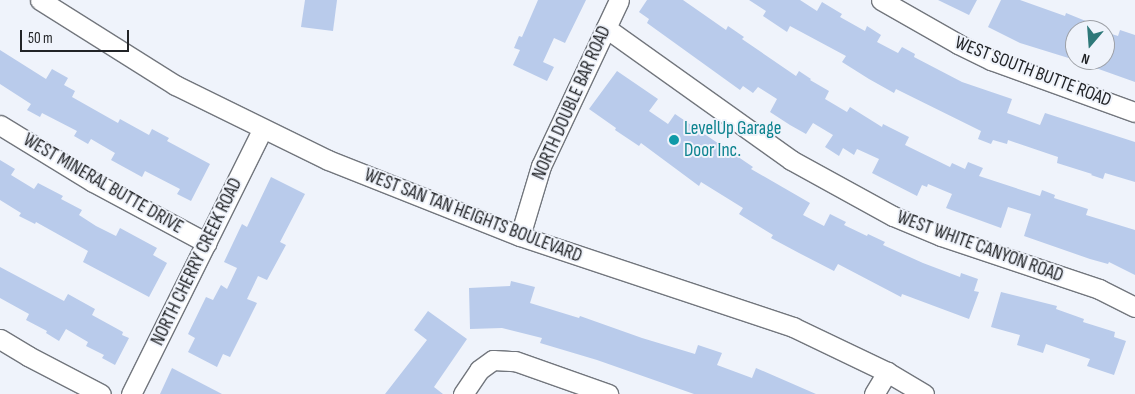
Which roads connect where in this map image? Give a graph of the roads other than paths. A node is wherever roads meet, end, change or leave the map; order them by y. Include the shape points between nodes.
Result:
1 (40, 0) edge
2 (619, 0) edge
3 (881, 0) edge
4 (606, 28) junction
5 (1135, 112) edge
6 (0, 125) edge
7 (262, 130) junction
8 (520, 236) junction
9 (206, 243) junction
10 (1135, 307) edge
11 (0, 339) edge
12 (888, 372) junction
13 (101, 394) edge
14 (132, 394) edge
15 (463, 394) edge
16 (608, 394) edge
17 (874, 394) edge
18 (924, 394) edge

1 - 7 street, WEST SAN TAN HEIGHTS BOULEVARD via 175,86
2 - 4 street, NORTH DOUBLE BAR ROAD
3 - 5 street, WEST SOUTH BUTTE ROAD via 991,60
4 - 8 street, NORTH DOUBLE BAR ROAD via 541,166
4 - 10 street, WEST WHITE CANYON ROAD via 791,160 893,216 941,236 1099,289
6 - 9 street, WEST MINERAL BUTTE DRIVE via 92,182
7 - 8 street, WEST SAN TAN HEIGHTS BOULEVARD via 413,196
7 - 9 street, NORTH CHERRY CREEK ROAD
8 - 12 street, WEST SAN TAN HEIGHTS BOULEVARD via 793,327
9 - 14 street, NORTH CHERRY CREEK ROAD
11 - 13 street
12 - 17 street
12 - 18 street, WEST SAN TAN HEIGHTS BOULEVARD
15 - 16 street via 479,370 493,360 515,361

